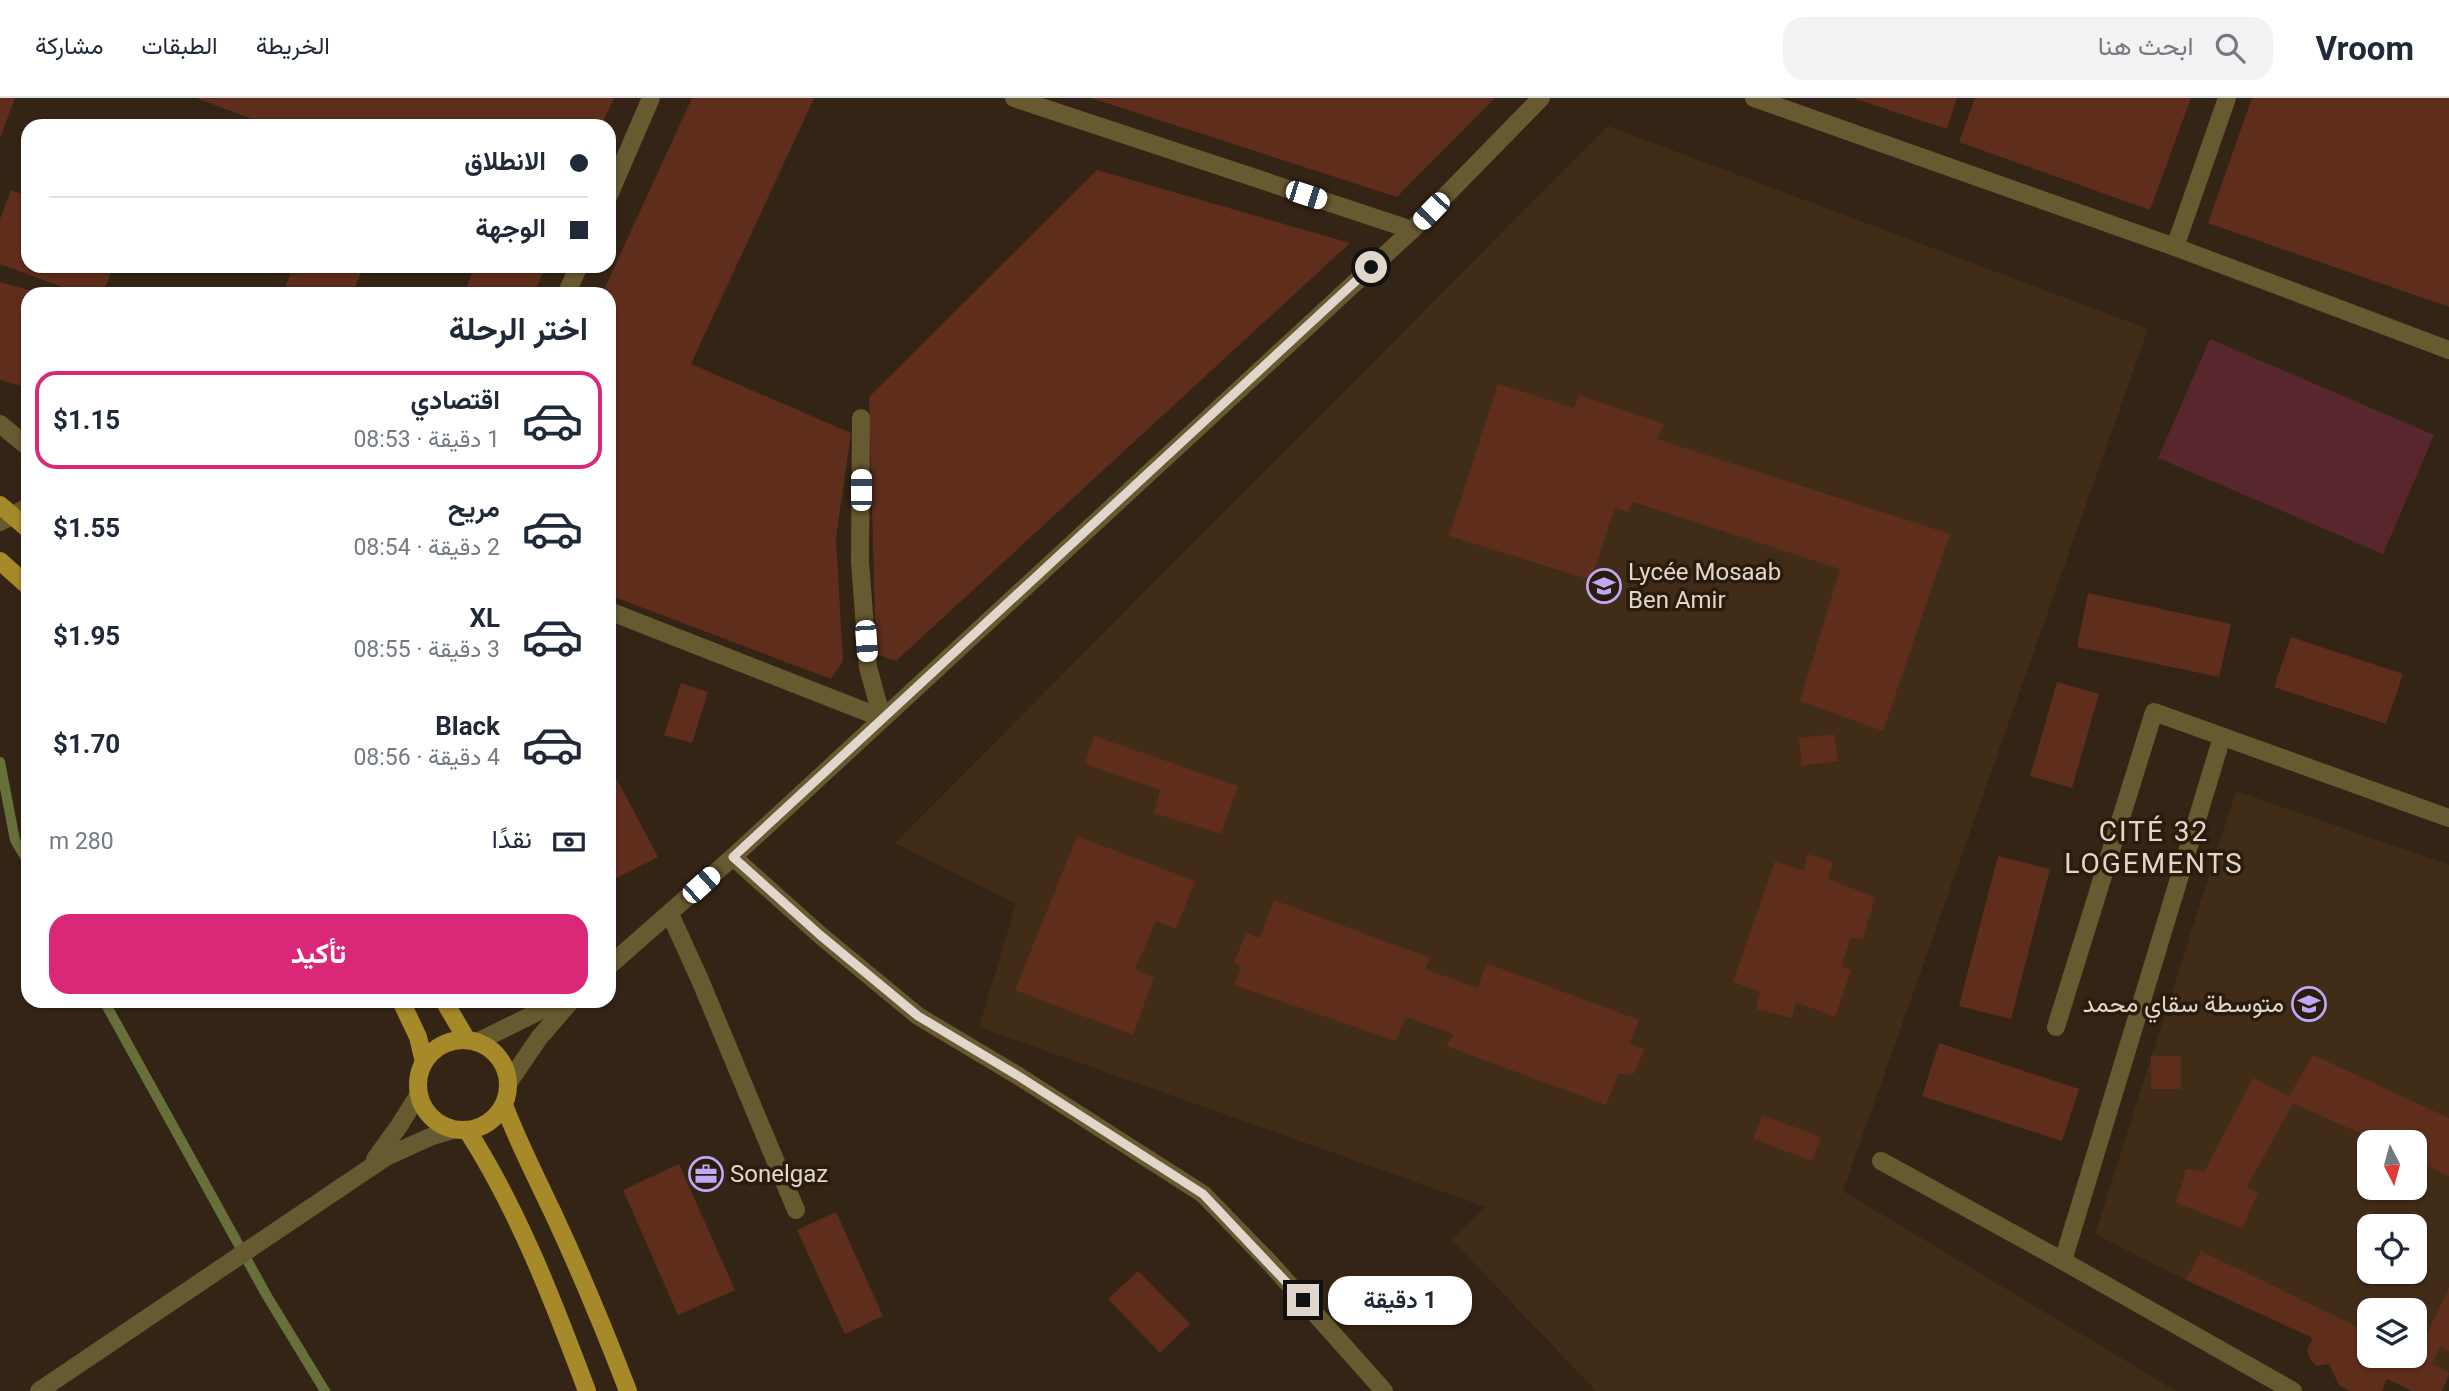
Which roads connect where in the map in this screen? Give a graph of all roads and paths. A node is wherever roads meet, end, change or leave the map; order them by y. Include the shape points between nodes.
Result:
1 (651, 98) edge
2 (1014, 98) edge
3 (1541, 98) edge
4 (1755, 98) edge
5 (2227, 98) edge
6 (616, 179) edge
7 (1412, 230) junction
8 (2175, 247) junction
9 (2449, 350) edge
10 (861, 418) dead end
11 (0, 424) edge
12 (21, 441) edge
13 (0, 561) edge
14 (21, 580) edge
15 (616, 614) edge
16 (882, 718) junction
17 (2222, 737) junction
18 (2449, 818) edge
19 (733, 857) junction
20 (670, 914) junction
21 (616, 960) edge
22 (404, 1008) edge
23 (449, 1008) edge
24 (545, 1008) edge
25 (565, 1008) edge
26 (2056, 1027) dead end
27 (472, 1041) junction
28 (424, 1062) junction
29 (509, 1082) junction
30 (419, 1094) junction
31 (504, 1105) junction
32 (460, 1130) junction
33 (1881, 1161) dead end
34 (366, 1170) junction
35 (796, 1210) dead end
36 (2063, 1261) junction
37 (39, 1391) edge
38 (587, 1391) edge
39 (628, 1391) edge
40 (1384, 1391) edge
41 (2293, 1391) edge

1 - 6 street
2 - 7 street
3 - 7 street
4 - 8 street
5 - 8 street
7 - 16 street
8 - 9 street
10 - 16 street via 860,562 868,667
11 - 12 street
13 - 14 main road
15 - 16 street
16 - 19 street
17 - 18 street
17 - 26 street via 2154,712
17 - 36 street
19 - 20 street
19 - 40 street via 918,1016 1203,1194
20 - 21 street
20 - 35 street
22 - 28 main road
23 - 27 main road
24 - 27 street
25 - 29 street
27 - 28 main road via 443,1045
27 - 29 main road via 493,1051
28 - 30 main road
29 - 31 main road
30 - 32 main road via 425,1110 438,1122
30 - 34 street
31 - 32 main road via 482,1126
31 - 39 main road
32 - 34 street via 408,1146
32 - 38 main road via 503,1191
33 - 36 street
34 - 37 street
36 - 41 street

